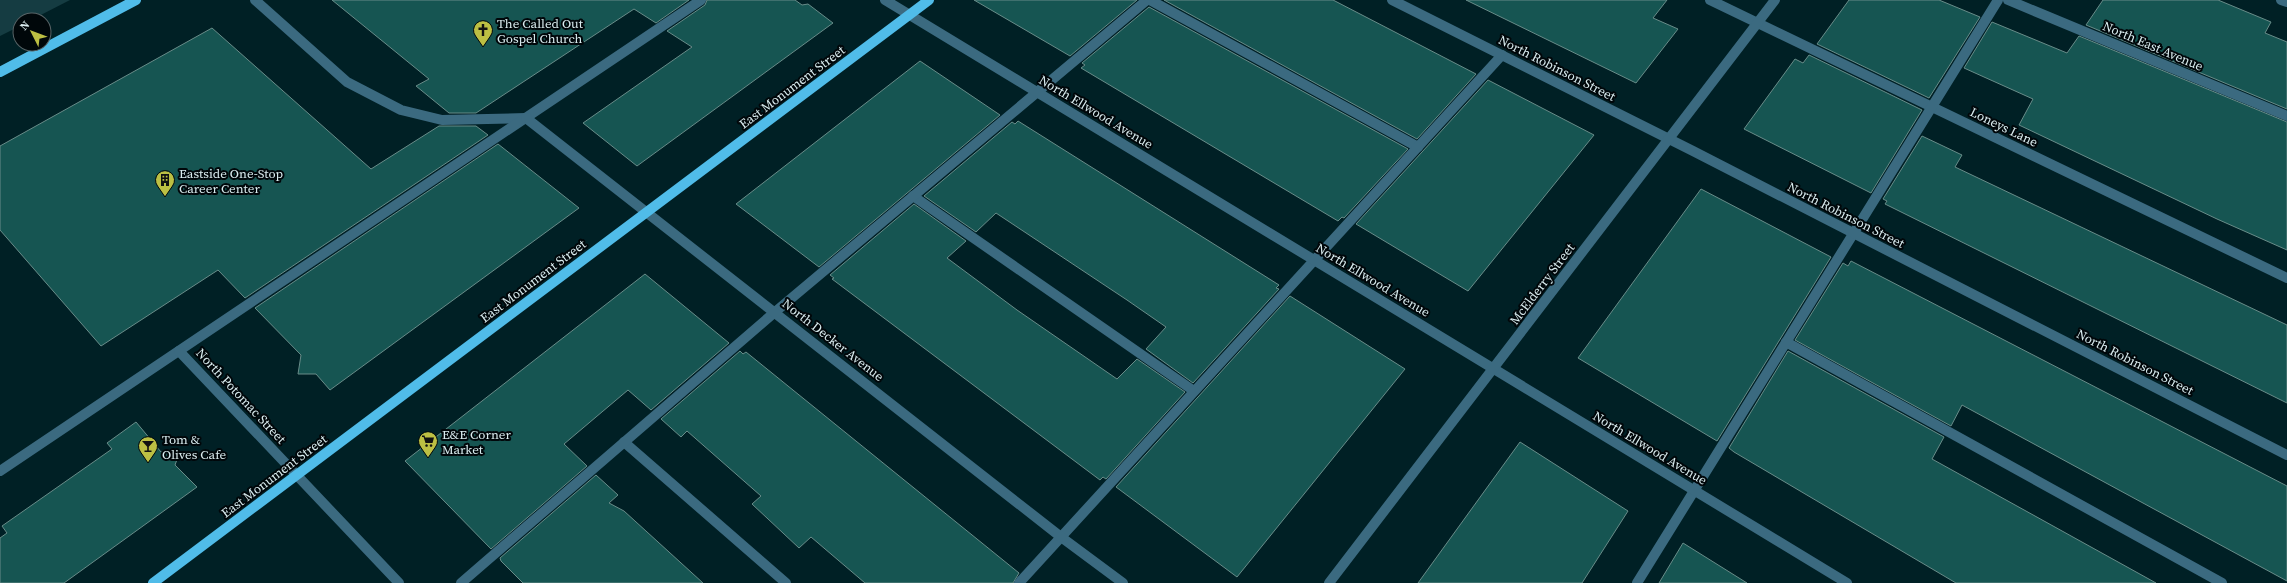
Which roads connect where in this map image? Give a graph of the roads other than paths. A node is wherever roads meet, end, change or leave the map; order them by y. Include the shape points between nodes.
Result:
1 (136, 0) edge
2 (255, 0) edge
3 (701, 0) edge
4 (885, 0) edge
5 (930, 0) edge
6 (1147, 0) edge
7 (1150, 0) edge
8 (1392, 0) edge
9 (1710, 0) edge
10 (1775, 0) edge
11 (1998, 0) edge
12 (2008, 0) edge
13 (2281, 0) edge
14 (2287, 2) edge
15 (910, 15) junction
16 (1758, 23) junction
17 (1502, 55) junction
18 (0, 72) edge
19 (1037, 92) junction
20 (1932, 107) junction
21 (2287, 116) edge
22 (526, 118) junction
23 (1669, 139) junction
24 (1418, 147) junction
25 (913, 196) junction
26 (648, 212) junction
27 (1854, 234) junction
28 (1314, 259) junction
29 (2287, 278) edge
30 (775, 312) junction
31 (1786, 342) junction
32 (179, 350) junction
33 (1493, 368) junction
34 (1194, 391) junction
35 (624, 442) junction
36 (2287, 455) edge
37 (0, 471) edge
38 (297, 475) junction
39 (1694, 490) junction
40 (1061, 537) junction
41 (153, 583) edge
42 (399, 583) edge
43 (460, 583) edge
44 (786, 583) edge
45 (1019, 583) edge
46 (1123, 583) edge
47 (1329, 583) edge
48 (1637, 583) edge
49 (1847, 583) edge
50 (2222, 583) edge

1 - 18 main road
2 - 22 street via 347,82 401,110 442,120
3 - 22 street
4 - 15 street, North Ellwood Avenue
5 - 15 main road, East Monument Street
6 - 19 street
7 - 24 street
8 - 17 street, North Robinson Street
9 - 16 street, Loneys Lane
10 - 16 street, McElderry Street
11 - 20 street
12 - 21 street, North East Avenue
13 - 14 street
15 - 19 street, North Ellwood Avenue
15 - 26 main road, East Monument Street
16 - 20 street, Loneys Lane
16 - 23 street, McElderry Street
17 - 23 street, North Robinson Street
17 - 24 street
19 - 25 street
19 - 28 street, North Ellwood Avenue
20 - 27 street
20 - 29 street, Loneys Lane
22 - 26 street, North Decker Avenue
22 - 32 street
23 - 27 street, North Robinson Street
23 - 33 street, McElderry Street
24 - 28 street
25 - 30 street
25 - 34 street
26 - 30 street, North Decker Avenue
26 - 38 main road, East Monument Street
27 - 31 street
27 - 36 street, North Robinson Street
28 - 33 street, North Ellwood Avenue
28 - 34 street
30 - 35 street
30 - 40 street, North Decker Avenue
31 - 39 street
31 - 50 street
32 - 37 street
32 - 38 street, North Potomac Street
33 - 39 street, North Ellwood Avenue
33 - 47 street, McElderry Street
34 - 40 street
35 - 43 street
35 - 44 street
38 - 41 main road, East Monument Street
38 - 42 street, North Potomac Street
39 - 48 street
39 - 49 street, North Ellwood Avenue
40 - 45 street
40 - 46 street, North Decker Avenue

